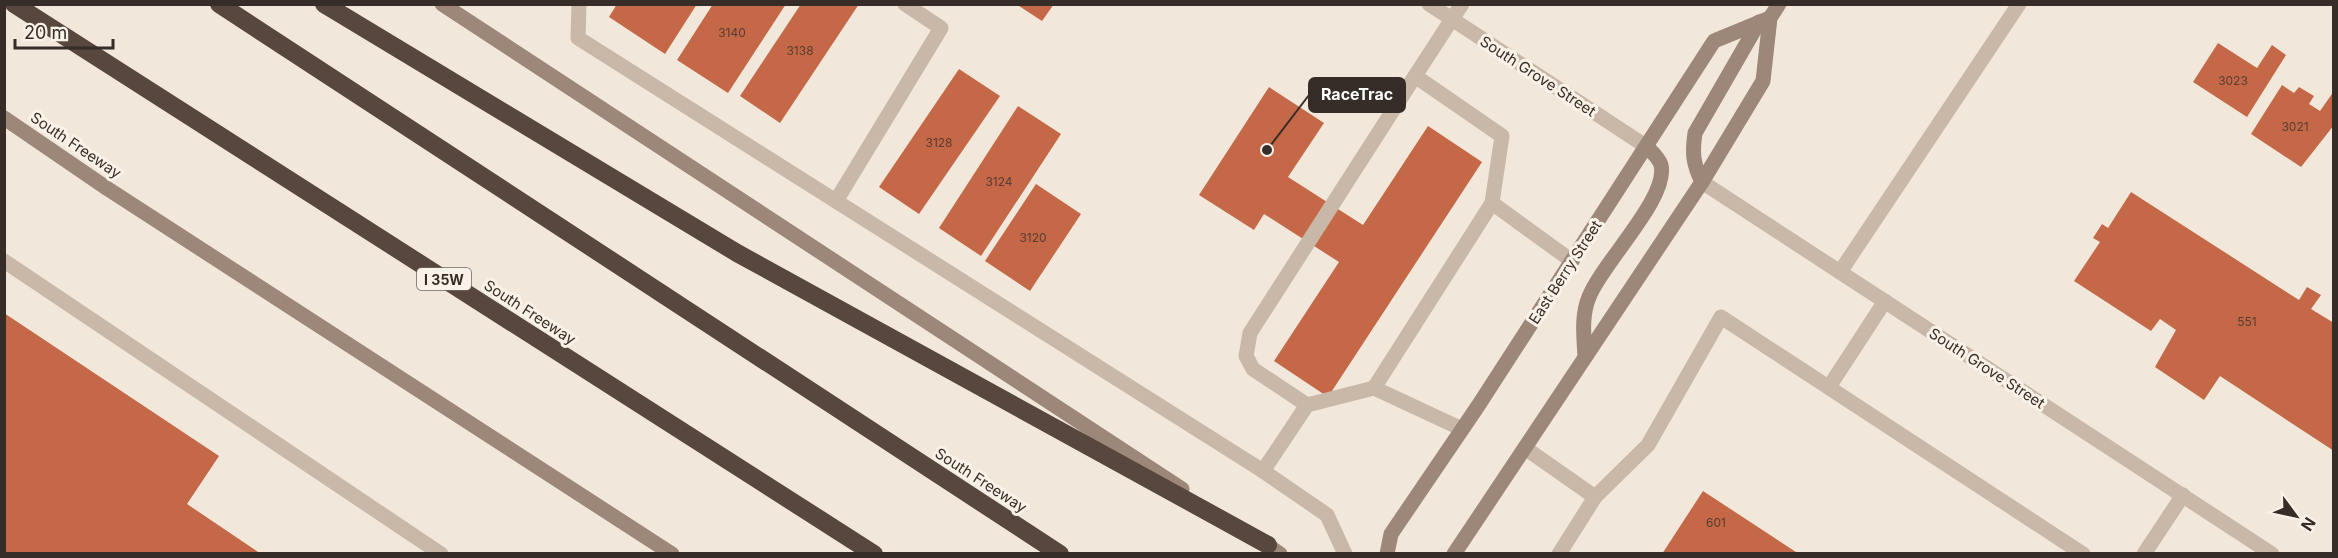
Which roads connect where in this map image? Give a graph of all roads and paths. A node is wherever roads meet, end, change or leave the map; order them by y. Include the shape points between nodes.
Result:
1 (14, 4) edge
2 (219, 4) edge
3 (324, 4) edge
4 (442, 4) edge
5 (579, 4) edge
6 (905, 4) edge
7 (1429, 4) edge
8 (1462, 4) edge
9 (1779, 4) edge
10 (2019, 4) edge
11 (1452, 20) junction
12 (1765, 20) junction
13 (1415, 76) junction
14 (4, 118) edge
15 (1647, 147) junction
16 (1702, 182) junction
17 (836, 201) junction
18 (1492, 203) junction
19 (4, 261) edge
20 (1572, 261) junction
21 (1840, 272) junction
22 (1885, 302) junction
23 (1585, 357) junction
24 (1829, 387) junction
25 (1374, 388) junction
26 (1307, 405) junction
27 (1462, 429) junction
28 (1526, 448) junction
29 (1263, 471) junction
30 (2183, 495) junction
31 (1595, 497) junction
32 (1274, 549) edge
33 (441, 554) edge
34 (672, 554) edge
35 (874, 554) edge
36 (1060, 554) edge
37 (1345, 554) edge
38 (1387, 554) edge
39 (1454, 554) edge
40 (1559, 554) edge
41 (2083, 554) edge
42 (2144, 554) edge
43 (2272, 554) edge

1 - 35 highway, South Freeway / I 35W
2 - 36 highway, South Freeway
3 - 32 highway via 737,254
4 - 32 main road
5 - 17 street via 578,38
6 - 17 street via 941,28
7 - 11 street, South Grove Street
8 - 11 street
9 - 12 main road
10 - 21 street
11 - 13 street
11 - 15 street, South Grove Street
12 - 15 main road, East Berry Street via 1714,41
12 - 16 main road via 1764,81
12 - 16 main road via 1695,133 1693,166
13 - 18 street via 1502,136
13 - 26 street via 1250,333 1246,356 1253,369
14 - 34 main road, South Freeway
15 - 20 main road, East Berry Street
15 - 23 main road via 1660,162 1662,177 1657,193 1588,298 1583,317
16 - 21 street, South Grove Street
16 - 23 main road
17 - 29 street
18 - 20 street
18 - 25 street
19 - 33 street
20 - 27 main road, East Berry Street
21 - 22 street, South Grove Street
22 - 24 street
22 - 30 street, South Grove Street
23 - 28 main road
24 - 31 street via 1721,317 1648,446
24 - 41 street
25 - 26 street
25 - 27 street
26 - 29 street
27 - 38 main road, East Berry Street via 1391,534
28 - 31 street
28 - 39 main road
29 - 37 street via 1327,515
30 - 42 street
30 - 43 street, South Grove Street
31 - 40 street

